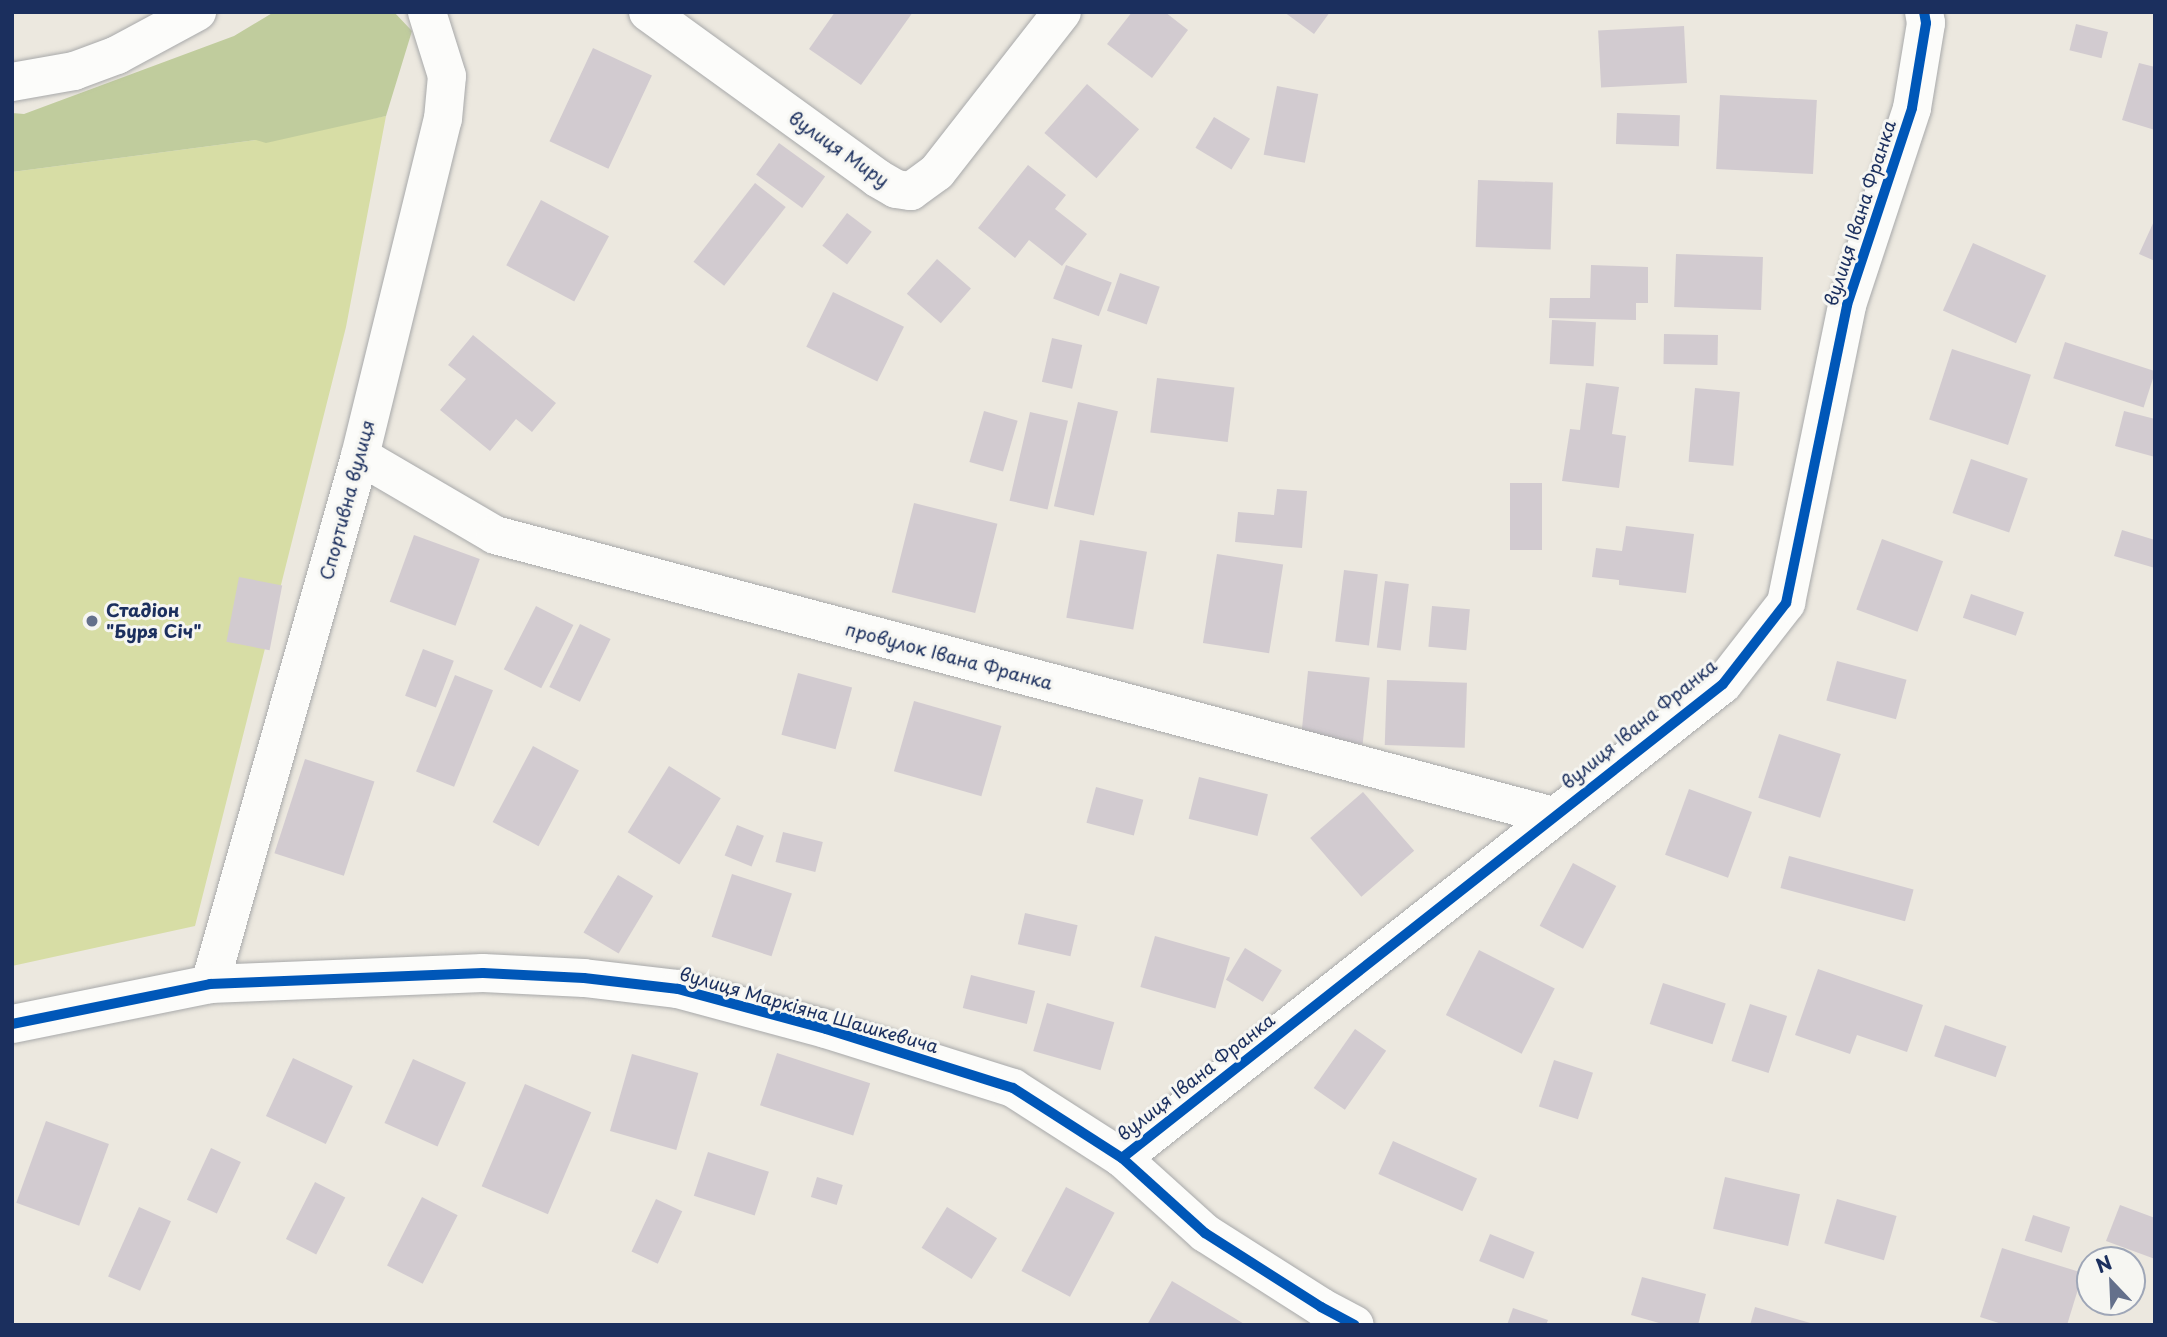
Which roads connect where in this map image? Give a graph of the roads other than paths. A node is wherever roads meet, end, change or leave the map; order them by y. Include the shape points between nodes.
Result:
1 (197, 12) edge
2 (427, 12) edge
3 (648, 12) edge
4 (1062, 12) edge
5 (1924, 12) edge
6 (12, 82) edge
7 (360, 456) junction
8 (1553, 816) junction
9 (210, 984) junction
10 (12, 1024) edge
11 (1122, 1158) junction
12 (1355, 1325) edge

1 - 6 street via 117,55 74,71
2 - 7 street, Спортивна вулиця via 447,76 443,119
3 - 4 street, вулиця Миру via 877,178 911,191 937,172
5 - 8 street, вулиця Івана Франка via 1912,108 1847,306 1786,603 1723,684
7 - 8 street, провулок Івана Франка via 495,535
7 - 9 street, Спортивна вулиця
8 - 11 street, вулиця Івана Франка
9 - 10 street, вулиця Маркіяна Шашкевича
9 - 11 street, вулиця Маркіяна Шашкевича via 483,973 678,989 826,1029 1013,1088
11 - 12 street, вулиця Маркіяна Шашкевича via 1205,1233

